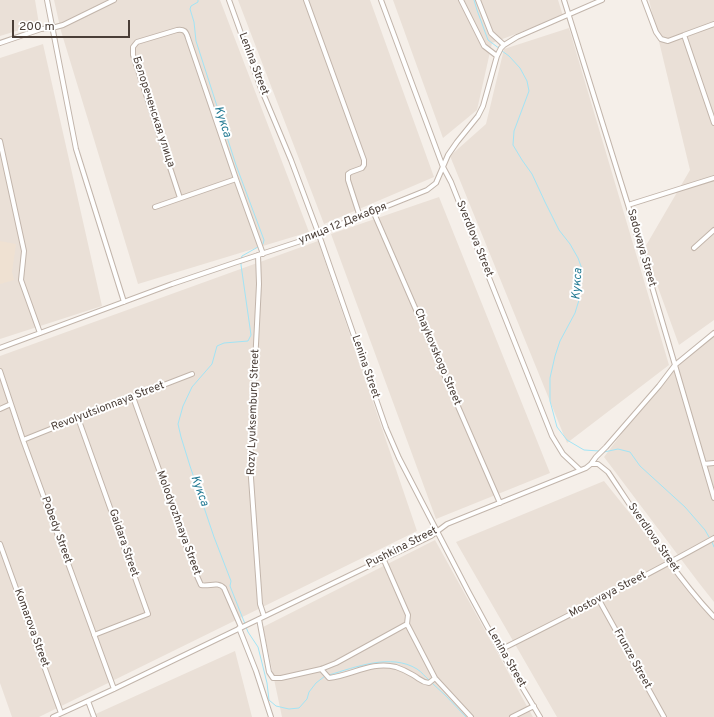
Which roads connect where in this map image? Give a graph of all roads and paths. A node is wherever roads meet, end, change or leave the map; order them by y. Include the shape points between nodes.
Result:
1 (46, 0) edge
2 (114, 0) edge
3 (229, 0) edge
4 (306, 0) edge
5 (381, 0) edge
6 (460, 0) edge
7 (478, 0) edge
8 (564, 0) edge
9 (602, 0) edge
10 (644, 0) edge
11 (568, 14) junction
12 (714, 24) edge
13 (52, 28) junction
14 (684, 35) junction
15 (0, 43) edge
16 (503, 46) junction
17 (498, 54) junction
18 (714, 123) edge
19 (0, 141) edge
20 (443, 167) junction
21 (714, 178) edge
22 (236, 179) junction
23 (180, 198) junction
24 (628, 205) junction
25 (155, 207) dead end
26 (373, 211) junction
27 (360, 217) junction
28 (714, 230) edge
29 (319, 235) junction
30 (694, 248) dead end
31 (260, 255) junction
32 (124, 302) junction
33 (40, 333) junction
34 (714, 333) edge
35 (0, 348) edge
36 (675, 366) junction
37 (0, 371) edge
38 (192, 374) dead end
39 (133, 397) junction
40 (11, 404) junction
41 (0, 409) edge
42 (78, 418) junction
43 (23, 440) junction
44 (714, 463) edge
45 (591, 464) junction
46 (704, 464) junction
47 (580, 470) junction
48 (714, 498) edge
49 (500, 503) junction
50 (437, 531) junction
51 (714, 538) edge
52 (0, 544) edge
53 (383, 558) junction
54 (670, 563) junction
55 (599, 600) junction
56 (264, 616) junction
57 (714, 616) edge
58 (259, 619) junction
59 (407, 624) junction
60 (243, 626) junction
61 (94, 635) junction
62 (500, 650) junction
63 (321, 669) junction
64 (432, 681) junction
65 (114, 689) junction
66 (88, 701) junction
67 (534, 706) junction
68 (61, 713) junction
69 (53, 717) edge
70 (94, 717) edge
71 (271, 717) edge
72 (470, 717) edge
73 (512, 717) edge
74 (540, 717) edge
75 (664, 717) edge

1 - 13 street
2 - 13 street
3 - 29 street, Lenina Street
4 - 27 street via 364,160 362,168 348,174
5 - 20 street, Sverdlova Street
6 - 17 street via 484,46
7 - 16 street via 491,33
8 - 11 street, Sadovaya Street
9 - 11 street
10 - 14 street via 661,39 668,41
11 - 16 street
11 - 24 street, Sadovaya Street
12 - 14 street
13 - 15 street via 41,29
13 - 32 street via 76,149
14 - 18 street
16 - 17 street, улица 12 Декабря
17 - 20 street, улица 12 Декабря via 483,106 448,155
19 - 33 street via 24,251 21,280
20 - 26 street, улица 12 Декабря via 436,183 427,190
20 - 47 street, Sverdlova Street via 552,436 563,454
21 - 24 street
22 - 23 street
22 - 23 street, Белореченская улица via 186,32 177,30 137,42 133,47 133,55
22 - 31 street, Белореченская улица
23 - 25 street
24 - 36 street, Sadovaya Street
26 - 27 street, улица 12 Декабря
26 - 49 street, Chaykovskogo Street
27 - 29 street, улица 12 Декабря via 327,229
28 - 30 street
29 - 31 street, улица 12 Декабря
29 - 50 street, Lenina Street via 386,428 398,458
31 - 32 street, улица 12 Декабря
31 - 56 street, Rozy Lyuksemburg Street via 250,464 260,604
32 - 33 street, улица 12 Декабря
33 - 35 street, улица 12 Декабря
34 - 36 street, Pushkina Street
36 - 45 street, Pushkina Street
36 - 46 street, Sadovaya Street
37 - 40 street, Pobedy Street
38 - 39 street, Revolyutsionnaya Street
39 - 42 street, Revolyutsionnaya Street
39 - 60 street, Molodyozhnaya Street via 201,585 221,584
40 - 41 street
40 - 43 street, Pobedy Street
42 - 43 street, Revolyutsionnaya Street
42 - 61 street, Gaidara Street via 148,614
43 - 61 street, Pobedy Street
44 - 46 street
45 - 47 street, Pushkina Street
45 - 54 street, Sverdlova Street via 598,464 608,472
46 - 48 street, Sadovaya Street
47 - 49 street, Pushkina Street
49 - 50 street, Pushkina Street via 447,524
50 - 53 street, Pushkina Street
50 - 62 street, Lenina Street
51 - 54 street, Mostovaya Street
52 - 68 street, Komarova Street
53 - 56 street, Pushkina Street
53 - 59 street via 408,615
54 - 55 street, Mostovaya Street
54 - 57 street, Sverdlova Street
55 - 62 street, Mostovaya Street
55 - 75 street, Frunze Street
56 - 58 street, Pushkina Street
58 - 60 street, Pushkina Street
58 - 63 street via 269,672 273,678
59 - 63 street
59 - 64 street
60 - 65 street, Pushkina Street
60 - 71 street
61 - 65 street, Pobedy Street
62 - 67 street, Lenina Street
63 - 64 street via 329,678 376,665 388,666 406,671 421,681
64 - 72 street
65 - 66 street, Pushkina Street
66 - 68 street, Pushkina Street
66 - 70 street
67 - 73 street
67 - 74 street, Lenina Street
68 - 69 street, Pushkina Street

